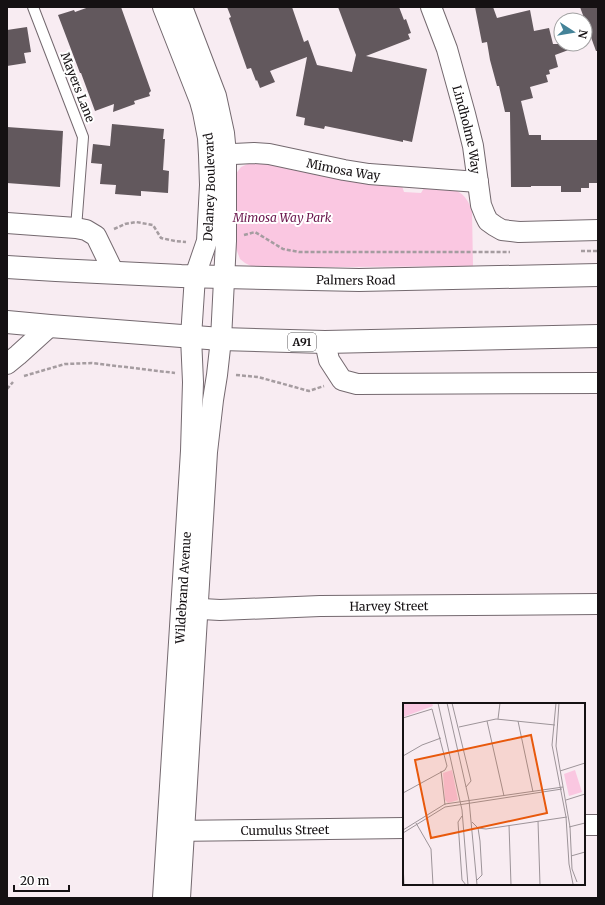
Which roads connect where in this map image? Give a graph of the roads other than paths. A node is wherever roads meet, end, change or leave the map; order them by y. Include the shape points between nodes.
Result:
1 (33, 7) edge
2 (164, 7) edge
3 (182, 7) edge
4 (431, 7) edge
5 (218, 154) junction
6 (478, 182) junction
7 (7, 223) edge
8 (76, 228) junction
9 (598, 230) edge
10 (216, 241) junction
11 (7, 266) edge
12 (114, 273) junction
13 (598, 275) edge
14 (195, 276) junction
15 (224, 278) junction
16 (7, 322) edge
17 (50, 326) junction
18 (598, 336) edge
19 (191, 337) junction
20 (221, 339) junction
21 (325, 342) junction
22 (11, 372) edge
23 (598, 383) edge
24 (199, 452) junction
25 (598, 604) edge
26 (189, 608) junction
27 (585, 825) edge
28 (598, 825) edge
29 (403, 828) edge
30 (175, 831) junction
31 (163, 898) edge
32 (180, 898) edge

1 - 8 lane, Mayers Lane via 83,137
2 - 5 street, Delaney Boulevard via 200,102 208,138
3 - 5 street, Delaney Boulevard via 216,96 224,133
4 - 6 street, Lindholme Way via 447,49 465,114
5 - 6 street, Mimosa Way via 268,154 369,174
5 - 10 street, Delaney Boulevard
6 - 9 street, Lindholme Way via 484,215 488,221 502,230
7 - 8 street
8 - 12 street via 96,236
10 - 14 street, Delaney Boulevard
10 - 15 street, Delaney Boulevard
11 - 12 highway, Palmers Road
12 - 14 highway, Palmers Road
13 - 15 highway, Palmers Road via 359,280
14 - 15 highway, Palmers Road
14 - 19 street, Wildebrand Avenue
15 - 20 street, Wildebrand Avenue
16 - 17 highway, A91
17 - 19 highway, A91
17 - 22 street via 18,355
18 - 21 highway, A91
19 - 20 highway, A91
19 - 24 street, Wildebrand Avenue
20 - 21 highway, A91
20 - 24 street, Wildebrand Avenue via 217,375
21 - 23 street via 329,360 342,380 357,384
24 - 26 street, Wildebrand Avenue
25 - 26 street, Harvey Street via 320,606 220,610
26 - 30 street, Wildebrand Avenue
27 - 28 street
29 - 30 street, Cumulus Street
30 - 31 street, Wildebrand Avenue
30 - 32 street, Wildebrand Avenue

